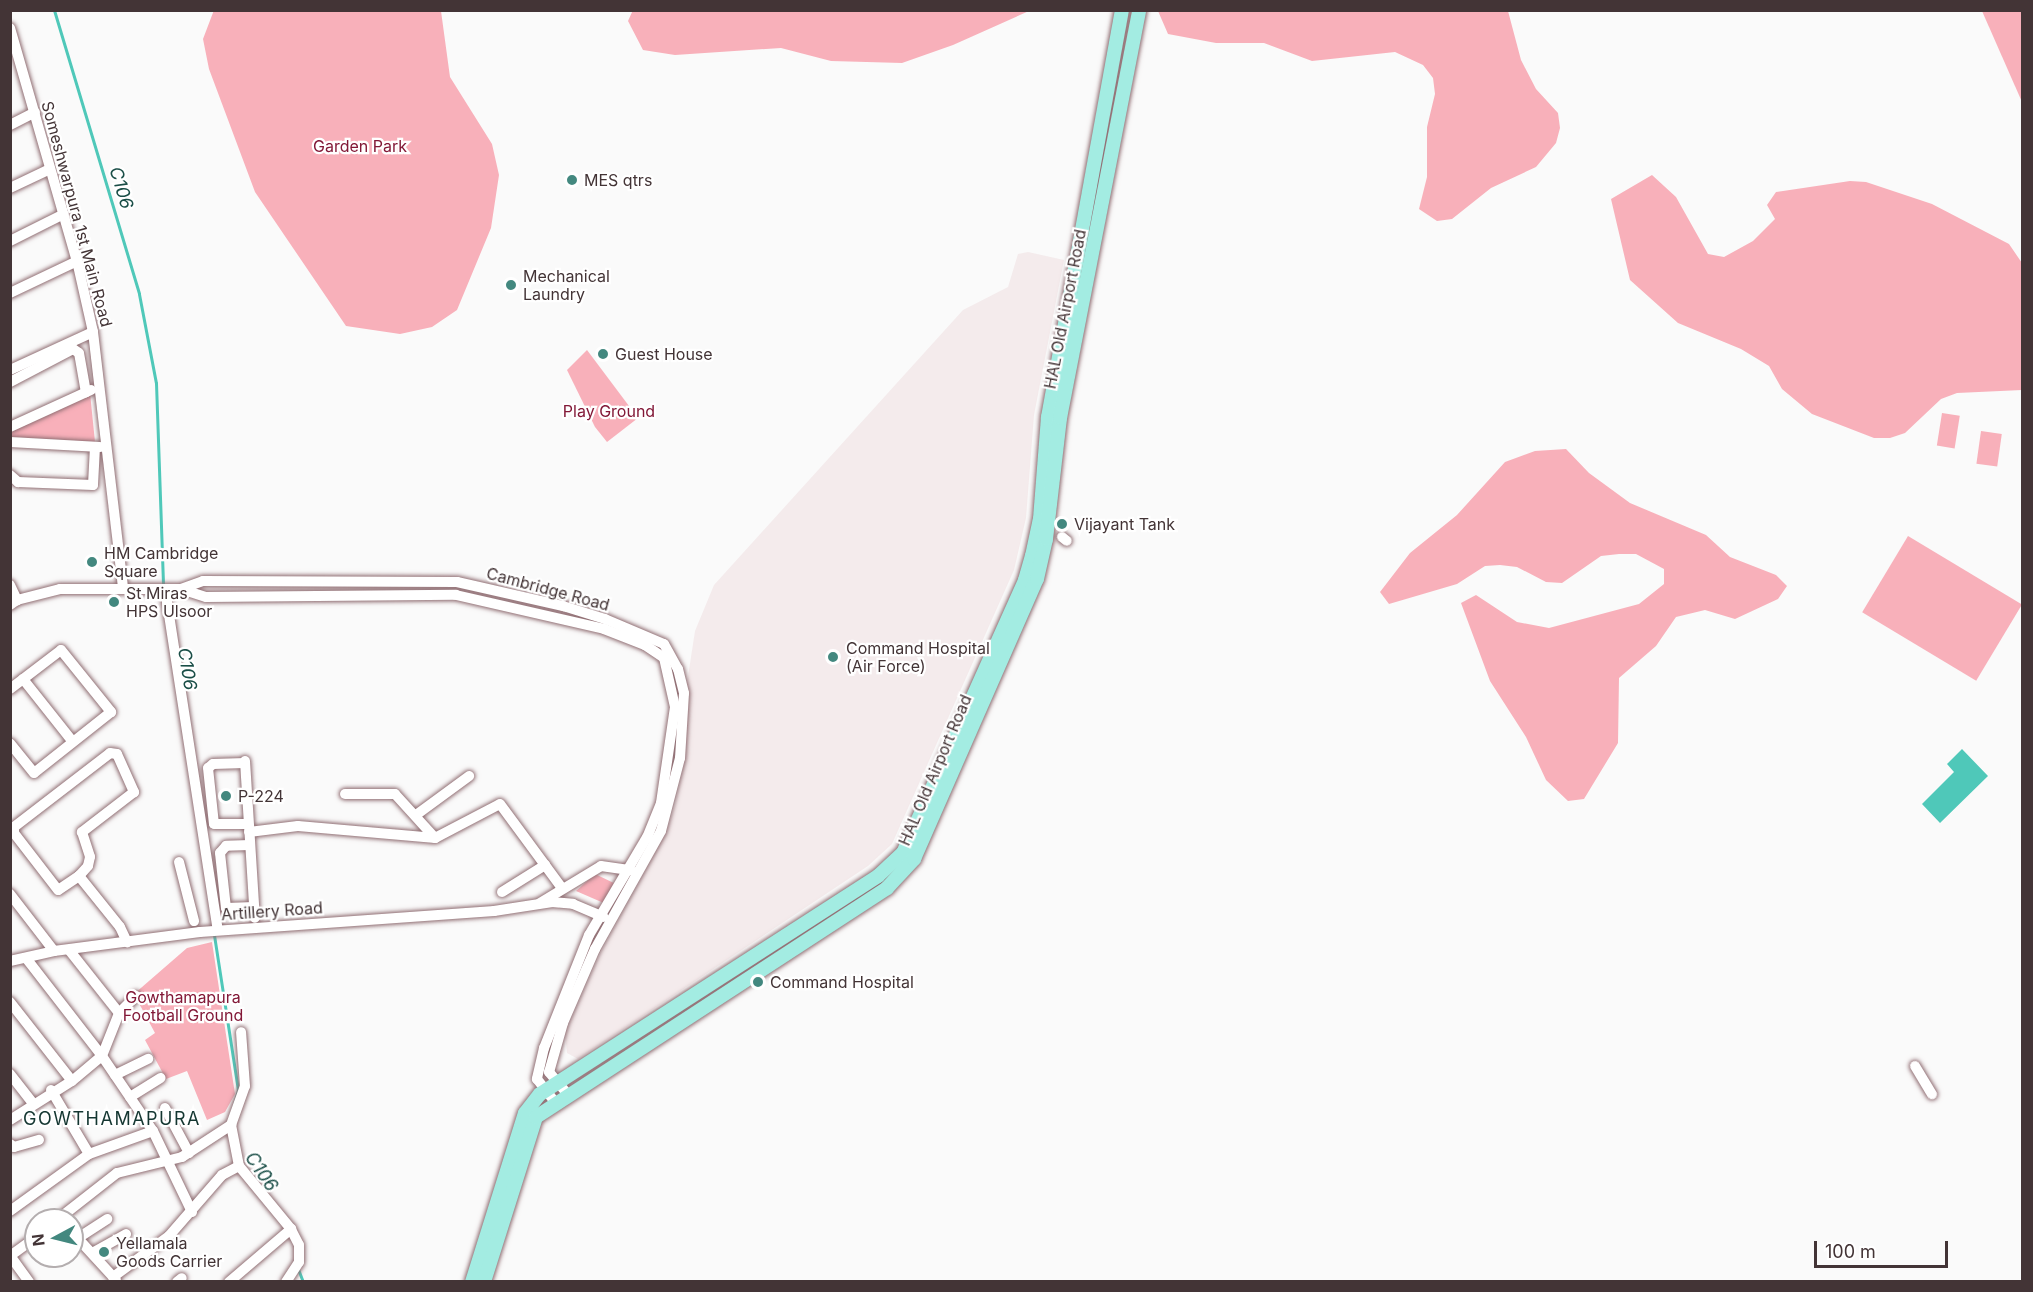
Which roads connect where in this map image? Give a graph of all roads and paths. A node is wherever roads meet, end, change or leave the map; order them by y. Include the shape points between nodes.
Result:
1 (1122, 10) edge
2 (1139, 10) edge
3 (10, 28) edge
4 (22, 65) junction
5 (10, 71) edge
6 (35, 112) junction
7 (10, 125) edge
8 (50, 168) junction
9 (10, 188) edge
10 (64, 214) junction
11 (10, 241) edge
12 (77, 261) junction
13 (10, 293) edge
14 (93, 332) junction
15 (10, 369) edge
16 (10, 382) edge
17 (100, 385) junction
18 (86, 392) junction
19 (10, 427) edge
20 (10, 442) edge
21 (95, 447) junction
22 (107, 448) junction
23 (10, 475) edge
24 (1032, 577) junction
25 (10, 585) edge
26 (123, 588) junction
27 (182, 589) junction
28 (165, 590) junction
29 (14, 602) edge
30 (22, 680) junction
31 (10, 688) edge
32 (73, 742) junction
33 (10, 744) edge
34 (469, 776) dead end
35 (345, 794) dead end
36 (416, 815) junction
37 (249, 828) junction
38 (435, 838) junction
39 (250, 845) junction
40 (179, 862) dead end
41 (545, 866) junction
42 (632, 870) junction
43 (80, 876) junction
44 (562, 888) junction
45 (502, 892) dead end
46 (10, 894) edge
47 (538, 904) junction
48 (598, 915) junction
49 (194, 921) dead end
50 (611, 921) junction
51 (219, 930) junction
52 (124, 942) junction
53 (69, 950) junction
54 (54, 951) junction
55 (26, 958) junction
56 (10, 961) edge
57 (136, 996) dead end
58 (10, 1002) edge
59 (119, 1013) junction
60 (241, 1032) dead end
61 (102, 1056) junction
62 (148, 1059) dead end
63 (1915, 1066) dead end
64 (10, 1074) edge
65 (115, 1076) junction
66 (161, 1078) dead end
67 (72, 1081) junction
68 (551, 1087) junction
69 (51, 1090) junction
70 (1932, 1094) dead end
71 (130, 1097) junction
72 (562, 1098) junction
73 (33, 1103) junction
74 (165, 1108) dead end
75 (10, 1120) edge
76 (231, 1125) junction
77 (153, 1131) junction
78 (39, 1140) dead end
79 (10, 1144) edge
80 (189, 1153) junction
81 (89, 1154) junction
82 (166, 1158) junction
83 (236, 1167) junction
84 (74, 1208) edge
85 (10, 1211) edge
86 (192, 1212) junction
87 (107, 1219) dead end
88 (291, 1229) junction
89 (84, 1230) edge
90 (126, 1234) dead end
91 (84, 1244) edge
92 (24, 1246) edge
93 (92, 1252) junction
94 (11, 1256) edge
95 (115, 1279) edge
96 (29, 1281) edge
97 (229, 1281) edge
98 (286, 1281) edge
99 (472, 1281) edge
100 (484, 1281) edge

1 - 24 main road, HAL Old Airport Road via 1048,417
2 - 24 main road, HAL Old Airport Road via 1060,418 1046,540
3 - 4 street, Someshwarpura 1st Main Road
4 - 5 street
4 - 6 street, Someshwarpura 1st Main Road
6 - 7 street
6 - 8 street, Someshwarpura 1st Main Road
8 - 9 street
8 - 10 street, Someshwarpura 1st Main Road
10 - 11 street
10 - 12 street, Someshwarpura 1st Main Road
12 - 13 street
12 - 14 street, Someshwarpura 1st Main Road
14 - 15 street
14 - 17 street, Someshwarpura 1st Main Road
16 - 18 street via 73,349 79,353
17 - 18 street
17 - 22 street, Someshwarpura 1st Main Road
18 - 19 street
20 - 21 street
21 - 22 street
21 - 23 street via 93,485 18,482
22 - 26 street, Someshwarpura 1st Main Road
24 - 68 main road, HAL Old Airport Road via 903,853 878,876
24 - 72 main road, HAL Old Airport Road via 914,859 878,894
25 - 29 street
26 - 28 street, Cambridge Road
26 - 29 street, Cambridge Road via 60,589
27 - 28 street, Cambridge Road
27 - 42 street, Cambridge Road via 207,597 456,595 604,629 660,654 672,682 673,738 655,821
27 - 42 street, Cambridge Road via 203,581 457,582 563,606 664,644 678,669 684,693 680,758 661,831
28 - 51 street
30 - 31 street
30 - 32 street
30 - 32 street via 61,650 111,712
32 - 33 street via 34,772
34 - 36 street
35 - 36 street via 395,794
36 - 38 street
37 - 37 street via 245,762 213,764 208,768 214,824
37 - 38 street via 298,826
37 - 39 street
38 - 41 street via 500,804
39 - 39 street via 255,912 226,908 220,853 226,846
40 - 49 street
41 - 44 street
41 - 45 street
42 - 44 street, Artillery Road via 601,866
42 - 48 street, Cambridge Road
42 - 50 street, Cambridge Road
43 - 43 street via 62,889 55,888 13,830 114,752 134,792 80,835 90,857
43 - 52 street
44 - 47 street, Artillery Road
46 - 54 street
47 - 48 street, Artillery Road via 573,904
47 - 51 street, Artillery Road via 494,911
48 - 50 street, Artillery Road
48 - 68 street, Cambridge Road via 544,1048 537,1079
50 - 68 street, Cambridge Road via 563,1023 549,1066
51 - 52 street, Artillery Road
52 - 53 street, Artillery Road
53 - 54 street, Artillery Road
53 - 59 street
54 - 55 street, Artillery Road
55 - 56 street, Artillery Road
55 - 61 street
57 - 59 street
58 - 67 street
59 - 61 street
60 - 76 street via 245,1086
61 - 65 street
61 - 67 street
62 - 65 street
63 - 70 street
64 - 73 street
65 - 71 street
66 - 71 street
67 - 69 street
68 - 72 street
68 - 99 main road, HAL Old Airport Road via 525,1113
69 - 73 street
69 - 81 street
71 - 77 street
72 - 100 main road, HAL Old Airport Road via 537,1117 530,1129
73 - 75 street
74 - 80 street
76 - 80 street
76 - 83 street
77 - 81 street
77 - 82 street
78 - 79 street via 14,1147
80 - 82 street
81 - 85 street
82 - 84 street via 117,1173
82 - 86 street
83 - 86 street via 222,1175
83 - 88 street
86 - 95 street via 153,1250
87 - 89 street
88 - 97 street
88 - 98 street via 299,1245 299,1262
90 - 93 street
91 - 93 street
92 - 94 street
93 - 95 street
94 - 96 street

